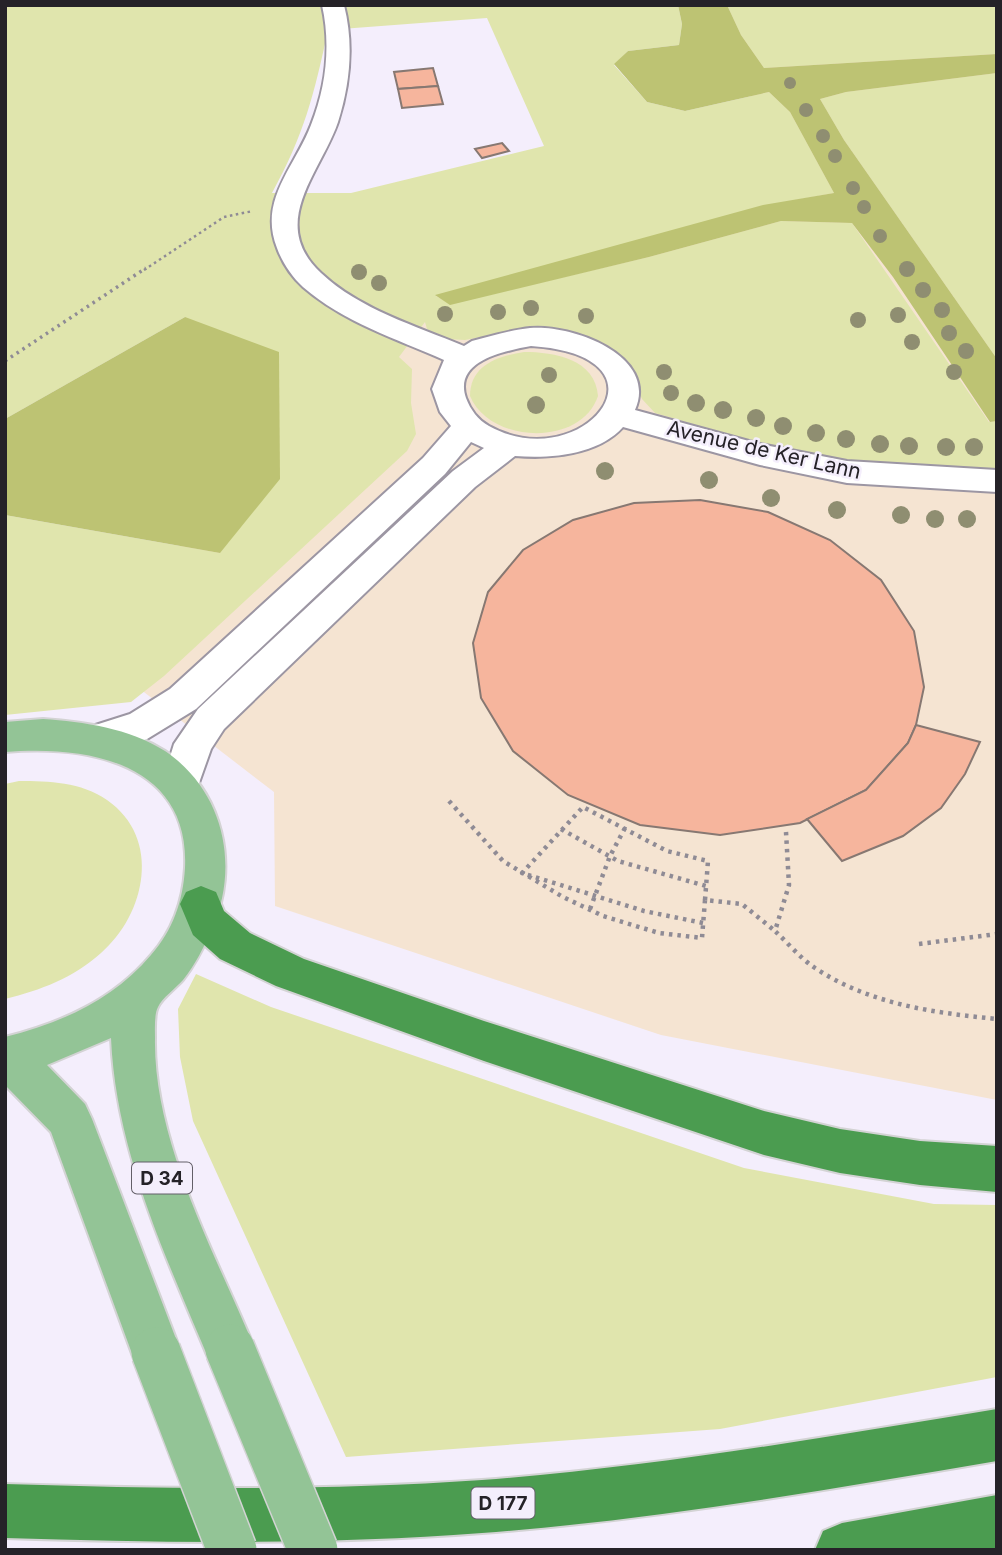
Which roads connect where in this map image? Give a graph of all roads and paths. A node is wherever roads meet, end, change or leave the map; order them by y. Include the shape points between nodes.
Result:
1 (333, 5) edge
2 (282, 211) junction
3 (465, 358) junction
4 (5, 361) edge
5 (617, 415) junction
6 (467, 426) junction
7 (509, 445) junction
8 (997, 481) edge
9 (5, 737) edge
10 (99, 738) junction
11 (180, 786) junction
12 (449, 801) dead end
13 (625, 828) junction
14 (561, 829) junction
15 (786, 832) dead end
16 (610, 856) junction
17 (522, 873) junction
18 (706, 886) junction
19 (596, 894) junction
20 (705, 900) junction
21 (201, 904) junction
22 (590, 909) junction
23 (703, 923) junction
24 (775, 931) junction
25 (997, 934) edge
26 (919, 944) dead end
27 (137, 998) junction
28 (997, 1019) edge
29 (5, 1059) edge
30 (997, 1169) edge
31 (997, 1435) edge
32 (5, 1511) edge
33 (997, 1522) edge
34 (232, 1550) edge
35 (313, 1550) edge
36 (842, 1550) edge

1 - 2 street via 337,64 331,103
2 - 3 street via 286,241 311,280 331,295
2 - 4 path via 224,217
3 - 5 street via 512,338 551,337 578,344 601,355 620,377 623,402
3 - 6 street via 447,387 451,407
5 - 7 street via 597,434 565,445
5 - 8 street, Avenue de Ker Lann via 846,472
6 - 7 street via 485,438
6 - 10 street via 434,466 183,699 126,734
7 - 11 street via 464,479 211,719 193,744
9 - 10 main road via 65,733
10 - 11 main road via 158,765
11 - 21 main road via 197,811 206,840
12 - 17 path via 503,861
13 - 14 path via 583,807
13 - 16 path
13 - 18 path via 667,851 708,861
14 - 16 path
14 - 17 path
15 - 24 path via 789,884
16 - 18 path
16 - 19 path
17 - 19 path
17 - 22 path
18 - 20 path
19 - 22 path
19 - 23 path via 644,911
20 - 23 path
20 - 24 path via 741,904
21 - 27 main road via 188,937 166,969
21 - 30 highway via 208,922 235,946 292,973 484,1041 764,1133 853,1153
22 - 23 path via 670,934 702,938
24 - 28 path via 814,967 861,993 939,1013
25 - 26 path
27 - 29 main road via 96,1026 49,1047
27 - 35 main road, D 34, bridge via 133,1062 142,1116 164,1183
29 - 34 main road, D 34, bridge via 24,1072 69,1119
31 - 32 highway, D 177 via 731,1479 409,1511 127,1516
33 - 36 highway

